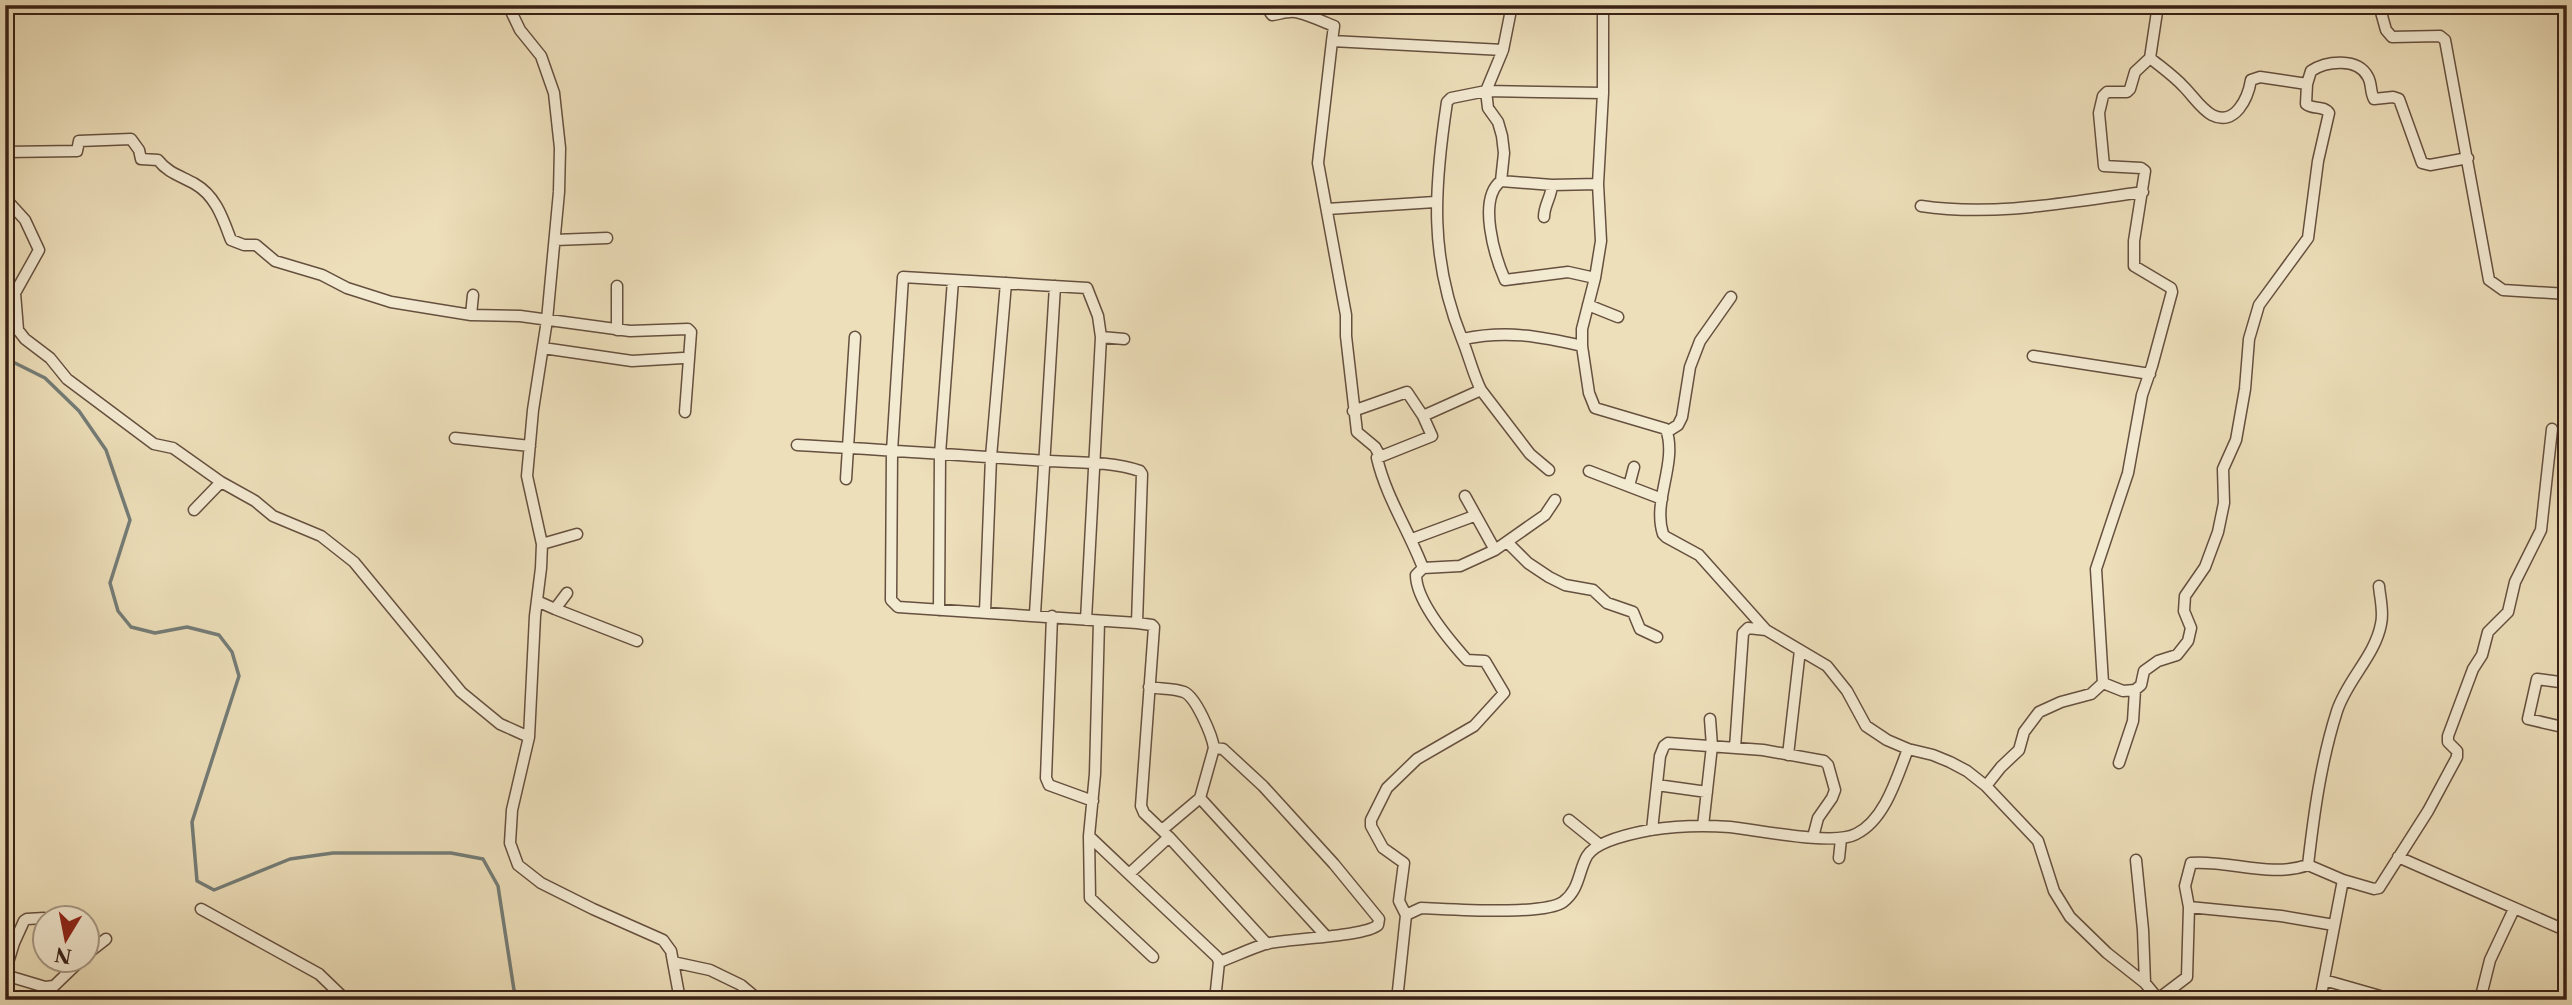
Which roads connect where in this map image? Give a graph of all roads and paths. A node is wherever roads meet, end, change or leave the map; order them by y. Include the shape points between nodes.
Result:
1 (508, 5) edge
2 (1265, 5) edge
3 (1512, 5) edge
4 (1603, 5) edge
5 (2158, 5) edge
6 (2379, 5) edge
7 (1332, 41) junction
8 (1503, 50) junction
9 (2150, 58) junction
10 (2307, 83) junction
11 (1486, 91) junction
12 (1603, 93) junction
13 (5, 152) edge
14 (2468, 158) junction
15 (1501, 181) junction
16 (1598, 184) junction
17 (1552, 185) junction
18 (2143, 192) junction
19 (5, 198) edge
20 (1435, 202) junction
21 (1921, 206) dead end
22 (1327, 209) junction
23 (1544, 217) dead end
24 (607, 238) dead end
25 (555, 240) junction
26 (1595, 278) junction
27 (953, 280) junction
28 (1006, 283) junction
29 (617, 286) dead end
30 (1055, 286) junction
31 (2567, 294) edge
32 (473, 295) dead end
33 (1731, 297) dead end
34 (1588, 305) junction
35 (471, 315) junction
36 (1618, 317) dead end
37 (547, 320) junction
38 (617, 330) junction
39 (855, 337) dead end
40 (1101, 337) junction
41 (1124, 339) dead end
42 (1463, 340) junction
43 (1582, 346) junction
44 (543, 348) junction
45 (2033, 356) dead end
46 (683, 358) dead end
47 (2150, 374) junction
48 (1481, 390) junction
49 (1353, 411) junction
50 (685, 412) dead end
51 (1423, 416) junction
52 (2552, 429) dead end
53 (1667, 432) junction
54 (455, 438) dead end
55 (797, 445) dead end
56 (530, 446) junction
57 (846, 447) junction
58 (892, 451) junction
59 (940, 454) junction
60 (1380, 456) junction
61 (991, 457) junction
62 (1046, 461) junction
63 (1093, 464) junction
64 (1634, 467) dead end
65 (1549, 470) dead end
66 (1589, 471) dead end
67 (846, 479) dead end
68 (221, 482) junction
69 (1629, 486) junction
70 (1465, 496) dead end
71 (1662, 499) junction
72 (1555, 500) dead end
73 (194, 510) dead end
74 (1474, 516) junction
75 (577, 534) dead end
76 (1412, 540) junction
77 (1507, 542) junction
78 (542, 544) junction
79 (1495, 550) junction
80 (1423, 568) junction
81 (2379, 586) dead end
82 (567, 593) dead end
83 (537, 601) junction
84 (555, 610) junction
85 (939, 610) junction
86 (985, 612) junction
87 (1035, 614) junction
88 (1052, 616) junction
89 (1086, 620) junction
90 (1099, 621) junction
91 (1137, 623) junction
92 (1766, 630) junction
93 (1657, 637) dead end
94 (637, 641) dead end
95 (1800, 650) junction
96 (2103, 683) junction
97 (2567, 683) edge
98 (1149, 687) junction
99 (2135, 690) junction
100 (1710, 719) dead end
101 (2567, 729) edge
102 (529, 737) junction
103 (1712, 746) junction
104 (1214, 748) junction
105 (1735, 748) junction
106 (1908, 750) junction
107 (1787, 755) junction
108 (2119, 762) dead end
109 (1657, 785) junction
110 (1986, 786) junction
111 (1707, 792) junction
112 (1200, 798) junction
113 (1093, 802) junction
114 (1569, 820) dead end
115 (1703, 826) junction
116 (1652, 830) junction
117 (1165, 833) junction
118 (1090, 836) junction
119 (1813, 836) junction
120 (1840, 839) junction
121 (1600, 845) junction
122 (1839, 858) dead end
123 (2398, 858) junction
124 (2136, 860) dead end
125 (2308, 865) junction
126 (1129, 874) junction
127 (2343, 880) junction
128 (2189, 907) junction
129 (201, 909) dead end
130 (2514, 909) junction
131 (1405, 912) junction
132 (32, 919) edge
133 (2334, 925) junction
134 (2567, 931) edge
135 (1325, 935) junction
136 (106, 939) dead end
137 (102, 942) edge
138 (1267, 944) junction
139 (1153, 957) dead end
140 (673, 962) junction
141 (1219, 962) junction
142 (5, 974) edge
143 (66, 974) edge
144 (2324, 980) junction
145 (2145, 983) junction
146 (346, 1000) edge
147 (680, 1000) edge
148 (759, 1000) edge
149 (1215, 1000) edge
150 (1397, 1000) edge
151 (2159, 1000) edge
152 (2320, 1000) edge
153 (2393, 1000) edge
154 (2480, 1000) edge

1 - 25 street via 520,30 541,56 554,93 560,148
2 - 7 street via 1272,15 1304,13 1334,26
3 - 8 street
4 - 12 street
5 - 9 street
6 - 14 street via 2392,37 2440,36 2445,40
7 - 8 street
7 - 22 street via 1318,159
8 - 11 street
9 - 10 street via 2206,111 2220,118 2240,108 2255,77
9 - 18 street via 2136,72 2127,92 2107,92 2099,108 2104,166 2143,168
10 - 14 street via 2311,71 2323,64 2356,67 2368,76 2374,99 2399,99 2422,163
10 - 99 street via 2306,104 2329,113 2308,238 2264,296 2254,323 2236,440 2223,469 2224,503 2218,532 2205,567 2185,596 2184,611 2191,628 2188,641 2177,655 2147,668
11 - 12 street
11 - 15 street via 1488,108 1502,136
11 - 20 street via 1447,102
12 - 16 street
13 - 35 street via 77,151 79,141 131,139 141,159 158,160 166,170 209,195 231,240 256,245 275,261 380,299
14 - 31 street via 2489,280 2503,290
15 - 17 street
15 - 26 street via 1491,200 1489,225 1494,256 1505,281 1568,272
16 - 17 street
16 - 26 street via 1601,241
17 - 23 street
18 - 21 street via 2010,210
18 - 47 street via 2134,267 2172,292
19 - 68 street via 25,220 39,250 15,293 18,330 24,339 124,423 154,444 173,447
20 - 22 street
20 - 42 street via 1440,267
22 - 49 street via 1346,315
24 - 25 street
25 - 37 street
26 - 34 street
27 - 28 street
27 - 58 street via 903,277
27 - 59 street
28 - 30 street
28 - 61 street
29 - 38 street
30 - 40 street via 1087,288
30 - 62 street
32 - 35 street
33 - 53 street via 1700,341 1690,368 1682,417
34 - 36 street
34 - 43 street
35 - 37 street
37 - 38 street
37 - 44 street
38 - 50 street via 690,330
39 - 57 street
40 - 41 street
40 - 63 street
42 - 43 street via 1501,333
42 - 48 street
43 - 53 street via 1595,408 1658,425
44 - 46 street via 632,361
44 - 56 street
45 - 47 street
47 - 96 street via 2141,395 2128,473 2096,569
48 - 51 street
48 - 65 street via 1530,454
49 - 51 street via 1407,392
49 - 60 street via 1358,434
51 - 60 street via 1432,436
52 - 123 street via 2541,530 2515,582 2508,612 2488,632 2452,726 2448,742 2457,757
53 - 71 street via 1670,472
54 - 56 street
55 - 57 street
56 - 78 street via 527,475
57 - 58 street
57 - 67 street
58 - 59 street
58 - 85 street via 891,600 898,607
59 - 61 street
59 - 85 street
60 - 76 street via 1392,501
61 - 62 street
61 - 86 street
62 - 63 street
62 - 87 street
63 - 89 street
63 - 91 street via 1134,468 1142,474
64 - 69 street
66 - 69 street
68 - 73 street
68 - 102 street via 256,500 273,516 321,536 354,562 461,692 500,724
69 - 71 street
70 - 74 street
71 - 92 street via 1661,530 1666,537 1699,555
72 - 77 street via 1545,515
74 - 76 street
74 - 79 street
75 - 78 street
76 - 80 street
77 - 79 street
77 - 93 street via 1549,577 1593,590 1607,603 1633,612 1640,629
78 - 83 street
79 - 80 street via 1460,566
80 - 131 street via 1416,579 1444,632 1467,660 1485,661 1504,693 1468,731 1417,759 1387,789 1371,820 1383,848 1403,861 1399,901
81 - 125 street via 2381,623 2337,712 2313,818
82 - 84 street
83 - 84 street
83 - 102 street
84 - 94 street
85 - 86 street
86 - 87 street
87 - 88 street
88 - 89 street
88 - 113 street via 1046,778 1049,785
89 - 90 street
90 - 91 street
90 - 113 street
91 - 98 street via 1154,627
92 - 95 street
92 - 105 street via 1748,628 1743,633
95 - 106 street via 1834,673 1866,726
95 - 107 street
96 - 99 street via 2123,691
96 - 110 street via 2091,694 2039,712 2024,732 2019,750
97 - 101 street via 2537,679 2528,719
98 - 104 street via 1187,694
98 - 117 street via 1141,806
99 - 108 street via 2133,721
100 - 103 street
102 - 140 street via 512,810 510,843 518,866 541,883 657,937 667,945
103 - 105 street
103 - 109 street via 1666,744
103 - 111 street
104 - 112 street
104 - 135 street via 1223,749 1263,786 1379,919 1378,925 1366,932
105 - 107 street
106 - 110 street via 1950,762
106 - 120 street via 1870,824 1858,834
107 - 119 street via 1828,765 1834,794 1818,818
109 - 111 street
109 - 116 street
110 - 145 street via 2038,841 2054,891 2070,917
111 - 115 street
112 - 117 street
112 - 135 street
113 - 118 street
114 - 121 street
115 - 116 street
115 - 119 street
116 - 121 street
117 - 126 street
117 - 138 street
118 - 126 street
118 - 139 street via 1090,898
119 - 120 street
120 - 122 street
121 - 131 street via 1590,852 1579,882 1564,901 1544,909 1421,908
123 - 127 street via 2376,889
123 - 130 street
124 - 145 street
125 - 127 street
125 - 128 street via 2281,870 2191,863 2185,886
126 - 141 street
127 - 133 street
128 - 133 street
128 - 151 street via 2187,977
129 - 146 street via 319,974
130 - 134 street
130 - 154 street via 2490,960
131 - 150 street
132 - 142 street via 24,921
133 - 144 street
135 - 138 street
136 - 137 street
138 - 141 street
140 - 147 street
140 - 148 street via 720,975
141 - 149 street
142 - 143 street via 44,987 54,986
144 - 152 street
144 - 153 street
145 - 151 street

